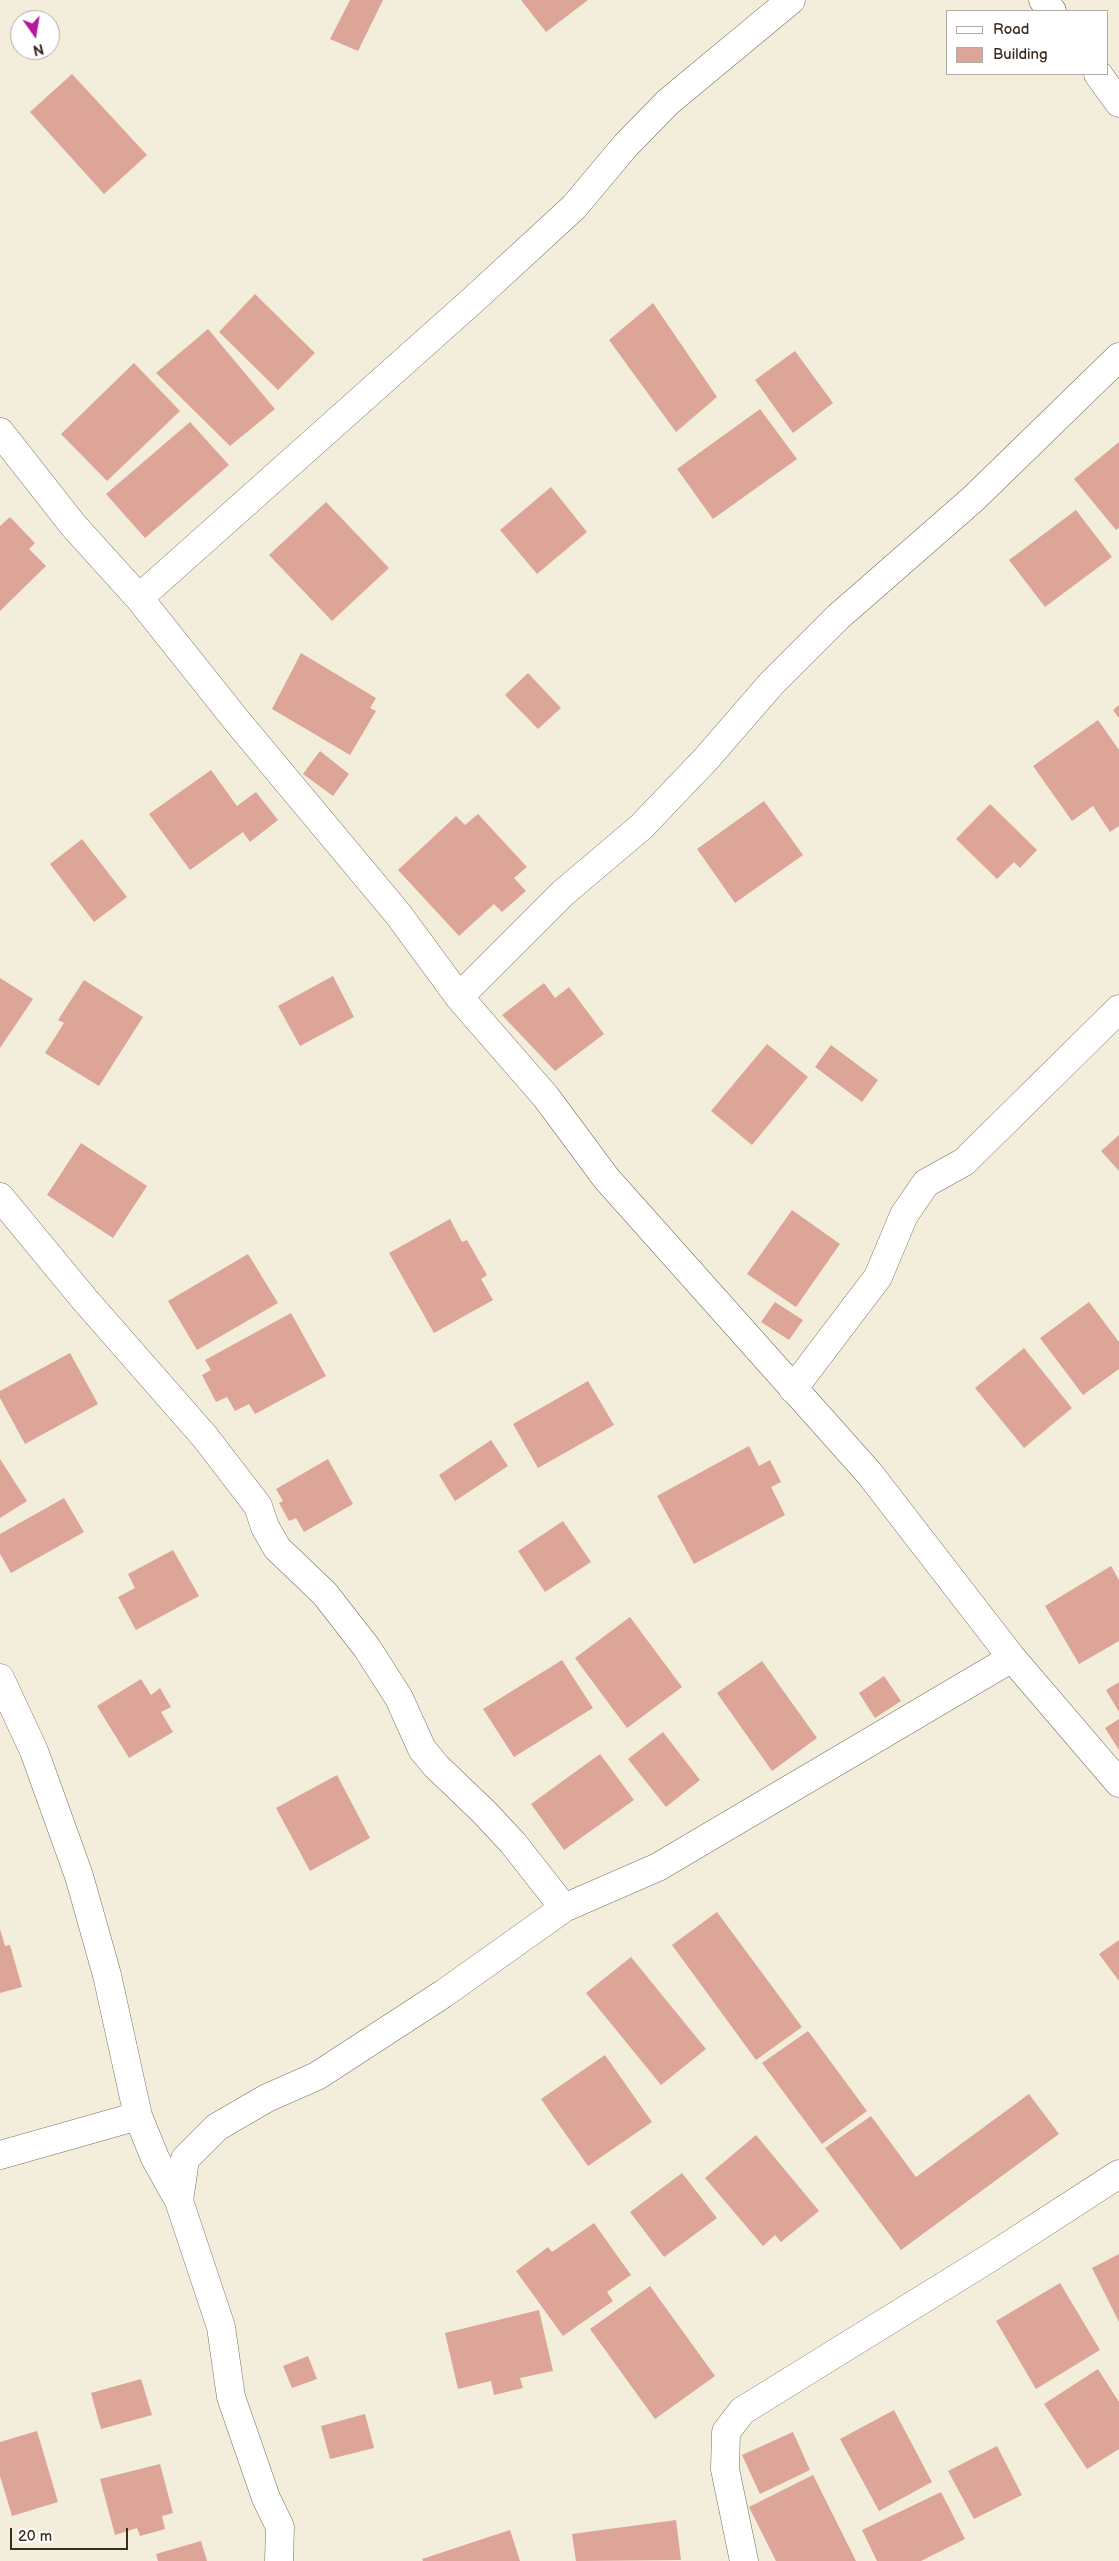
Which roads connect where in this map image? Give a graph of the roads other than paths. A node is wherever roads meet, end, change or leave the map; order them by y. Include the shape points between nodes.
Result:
1 (791, 0) edge
2 (1043, 0) edge
3 (1051, 10) edge
4 (1099, 75) edge
5 (1119, 103) edge
6 (1119, 357) edge
7 (0, 432) edge
8 (139, 598) junction
9 (459, 997) junction
10 (1119, 1008) edge
11 (0, 1197) edge
12 (793, 1390) junction
13 (1012, 1658) junction
14 (0, 1678) edge
15 (1119, 1783) edge
16 (564, 1908) junction
17 (138, 2116) junction
18 (0, 2155) edge
19 (1119, 2174) edge
20 (179, 2202) junction
21 (279, 2561) edge
22 (744, 2561) edge

1 - 8 street via 668,102 626,145 574,207
2 - 3 street
4 - 5 street
6 - 9 street via 973,498 838,617 771,684 641,827 563,893
7 - 8 street via 73,526
8 - 9 street via 398,914
9 - 12 street via 546,1097 606,1178
10 - 12 street via 964,1162 926,1183 904,1215 878,1277
11 - 16 street via 204,1437 258,1506 277,1548 325,1594 367,1648 399,1698 422,1749 513,1843
12 - 13 street via 869,1473
13 - 15 street
13 - 16 street via 658,1867
14 - 17 street via 34,1751 79,1876 107,1974
16 - 20 street via 317,2076 267,2098 217,2127 185,2159
17 - 18 street
17 - 20 street via 155,2158
19 - 22 street via 742,2411 726,2432 725,2469
20 - 21 street via 221,2327 231,2397 266,2498 280,2528

